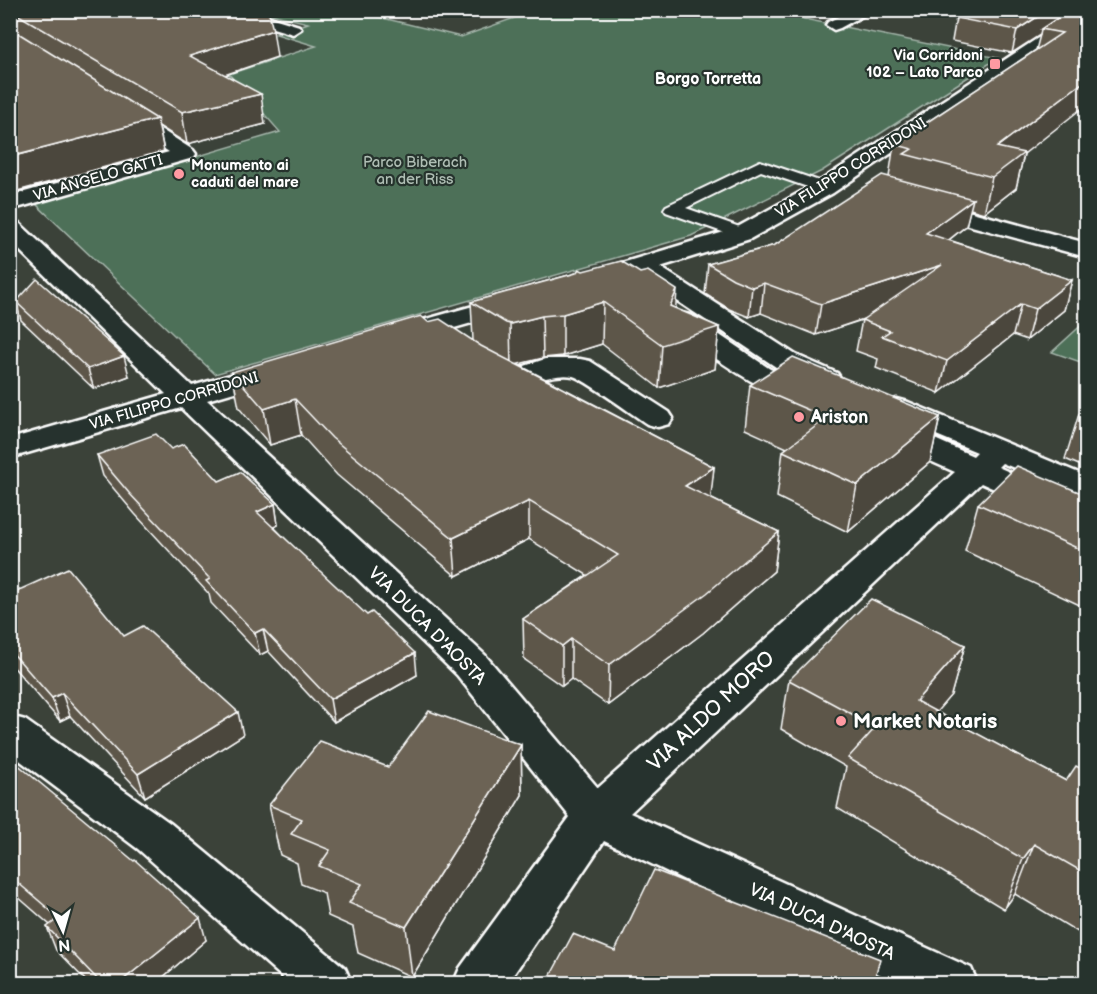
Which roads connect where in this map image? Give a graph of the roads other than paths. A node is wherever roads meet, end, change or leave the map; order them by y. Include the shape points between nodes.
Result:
1 (228, 10) edge
2 (866, 10) edge
3 (1083, 15) edge
4 (834, 24) dead end
5 (293, 29) dead end
6 (106, 102) edge
7 (830, 185) junction
8 (866, 190) edge
9 (899, 199) edge
10 (10, 203) edge
11 (10, 226) edge
12 (742, 234) junction
13 (1086, 250) edge
14 (642, 266) junction
15 (612, 274) junction
16 (426, 328) junction
17 (382, 340) edge
18 (304, 363) edge
19 (187, 397) junction
20 (856, 404) junction
21 (658, 418) dead end
22 (10, 449) edge
23 (988, 459) junction
24 (1086, 487) edge
25 (1086, 518) edge
26 (10, 731) edge
27 (596, 817) junction
28 (327, 984) edge
29 (478, 984) edge
30 (954, 984) edge

1 - 5 street
2 - 4 street
3 - 7 street, VIA FILIPPO CORRIDONI
6 - 10 street, VIA ANGELO GATTI via 186,154
7 - 8 street
7 - 12 street, VIA FILIPPO CORRIDONI
7 - 12 lane via 760,166 672,208
9 - 13 street
11 - 19 street, VIA DUCA D'AOSTA
12 - 14 street, VIA FILIPPO CORRIDONI
14 - 15 street, VIA FILIPPO CORRIDONI
14 - 20 street
15 - 16 street, VIA FILIPPO CORRIDONI
15 - 20 street via 760,375
16 - 17 street, VIA FILIPPO CORRIDONI
16 - 21 street via 498,375 519,378 545,368 580,368
18 - 19 street, VIA FILIPPO CORRIDONI
19 - 22 street, VIA FILIPPO CORRIDONI
19 - 27 street, VIA DUCA D'AOSTA via 471,665
20 - 23 street
23 - 24 street
23 - 25 street
23 - 27 street, VIA ALDO MORO
26 - 28 street via 154,836
27 - 29 street, VIA ALDO MORO
27 - 30 street, VIA DUCA D'AOSTA

